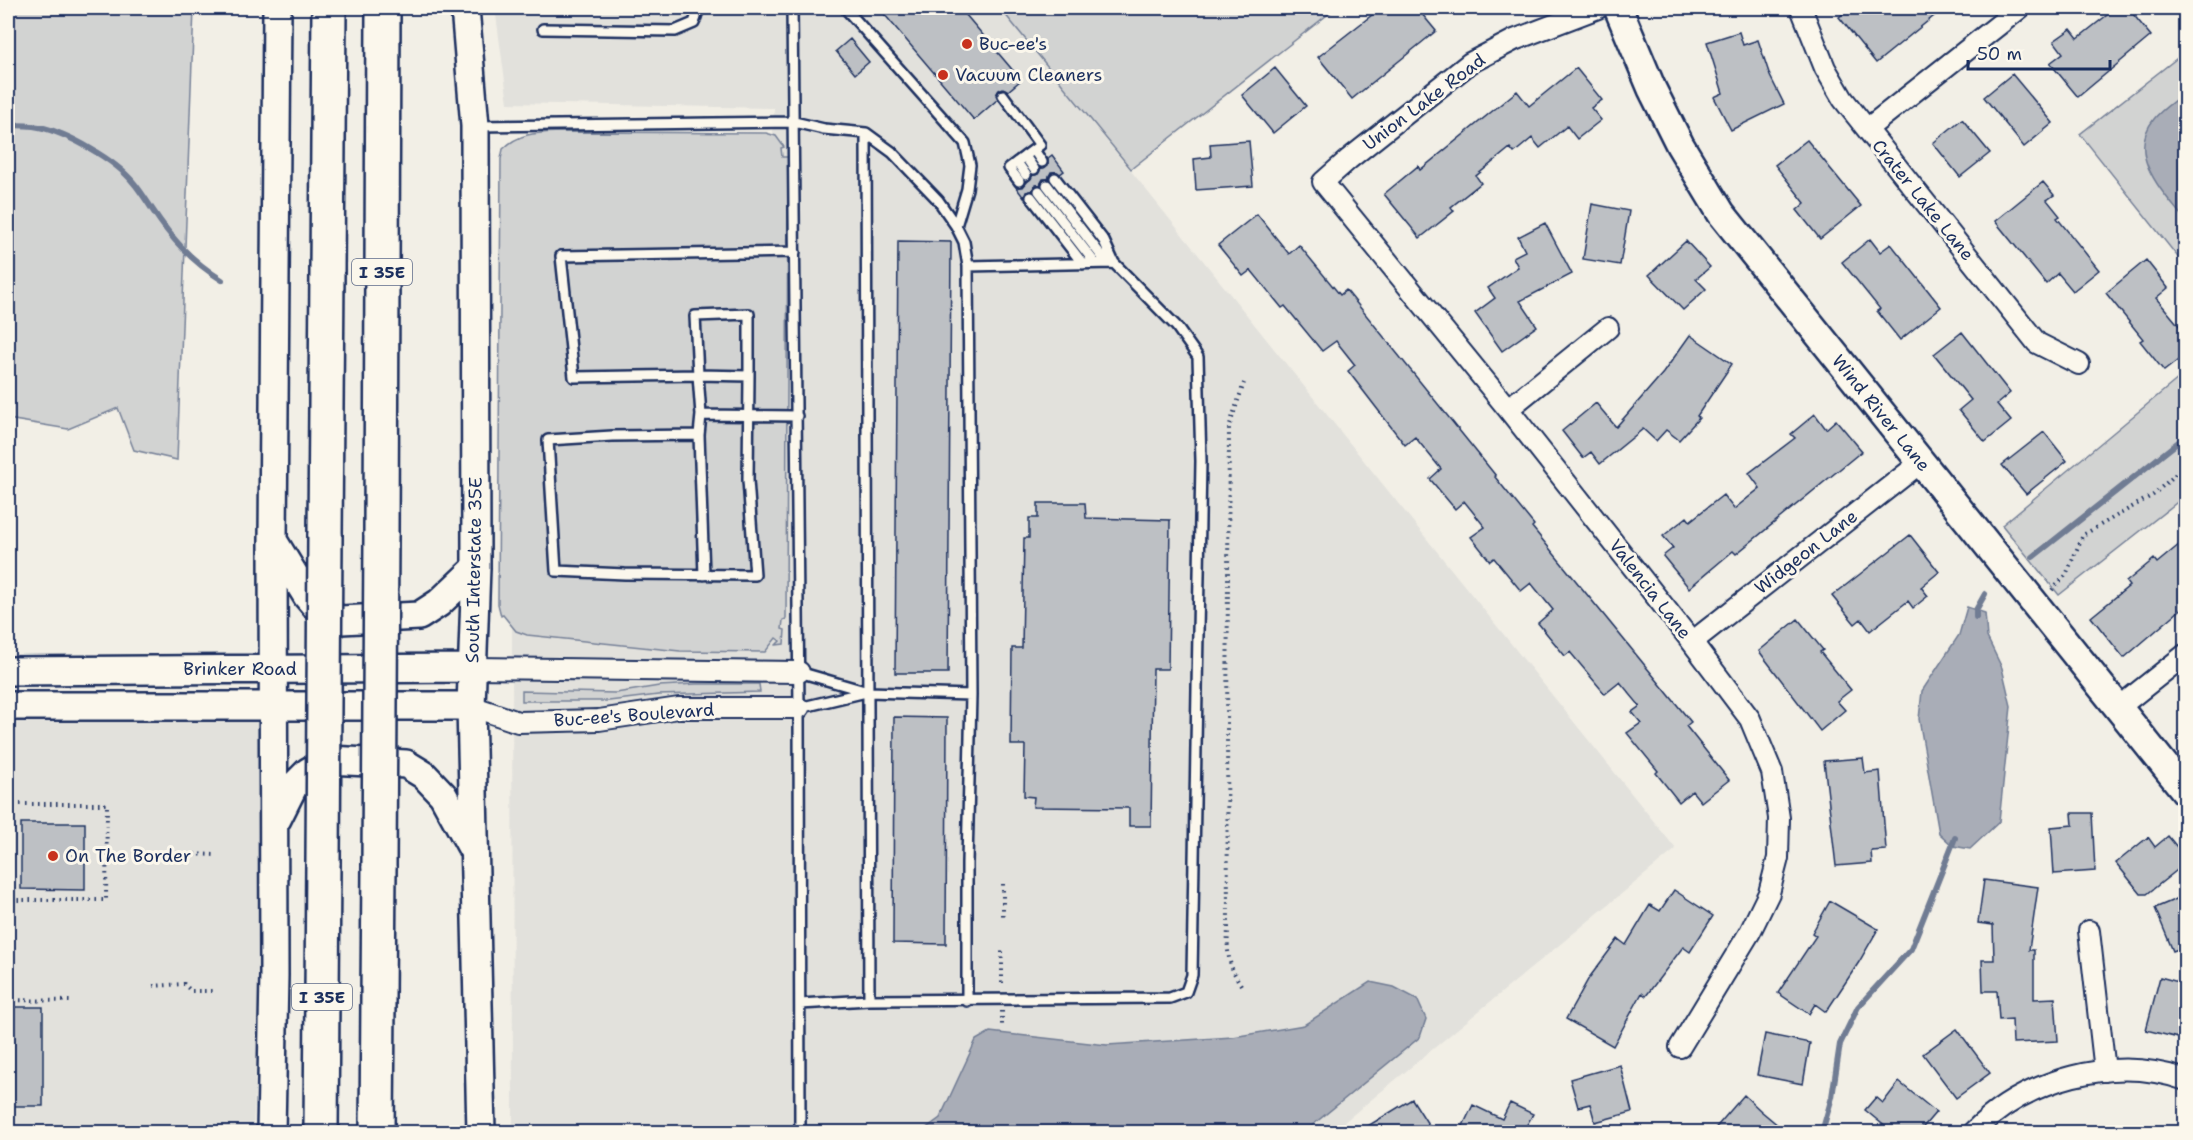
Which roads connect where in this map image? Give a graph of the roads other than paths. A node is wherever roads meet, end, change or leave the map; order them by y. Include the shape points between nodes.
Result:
1 (277, 8) edge
2 (329, 8) edge
3 (383, 8) edge
4 (465, 8) edge
5 (699, 8) edge
6 (792, 8) edge
7 (845, 8) edge
8 (1598, 8) edge
9 (1618, 8) edge
10 (1801, 8) edge
11 (2020, 8) edge
12 (543, 28) dead end
13 (1003, 95) dead end
14 (794, 122) junction
15 (475, 126) junction
16 (1867, 129) junction
17 (866, 133) junction
18 (1034, 150) junction
19 (1025, 156) junction
20 (1042, 162) dead end
21 (1055, 178) dead end
22 (1323, 182) joint
23 (1039, 191) junction
24 (956, 226) junction
25 (795, 252) junction
26 (1111, 263) junction
27 (1083, 264) junction
28 (1095, 264) junction
29 (968, 266) junction
30 (1608, 328) dead end
31 (2079, 364) dead end
32 (698, 375) junction
33 (749, 376) junction
34 (1508, 409) junction
35 (701, 415) junction
36 (749, 416) junction
37 (796, 416) junction
38 (699, 435) junction
39 (1920, 463) junction
40 (273, 541) junction
41 (476, 568) junction
42 (704, 575) junction
43 (1692, 642) junction
44 (2186, 654) edge
45 (274, 668) junction
46 (472, 668) junction
47 (8, 671) edge
48 (799, 672) junction
49 (868, 692) junction
50 (971, 695) junction
51 (274, 705) junction
52 (8, 706) edge
53 (471, 706) junction
54 (799, 708) junction
55 (2118, 708) junction
56 (2186, 792) edge
57 (274, 824) junction
58 (475, 852) junction
59 (2089, 932) dead end
60 (868, 1000) junction
61 (967, 1001) junction
62 (800, 1004) junction
63 (1680, 1047) dead end
64 (2104, 1071) junction
65 (2186, 1080) edge
66 (271, 1132) edge
67 (321, 1132) edge
68 (377, 1132) edge
69 (481, 1132) edge
70 (800, 1132) edge
71 (1973, 1132) edge

1 - 40 main road
2 - 67 highway, I 35E, bridge
3 - 68 highway, I 35E, bridge
4 - 15 main road, South Interstate 35E
5 - 12 lane via 694,23 675,31
6 - 14 lane
7 - 24 lane via 965,142 970,165
8 - 22 street, Union Lake Road via 1514,40 1470,63
9 - 39 main road, Wind River Lane via 1652,89 1720,213
10 - 16 street, Crater Lake Lane via 1826,68 1843,99
11 - 16 street
13 - 18 lane via 1040,145
14 - 15 lane
14 - 17 lane
14 - 25 lane
15 - 41 main road, South Interstate 35E
16 - 31 street, Crater Lake Lane via 2037,343
17 - 24 lane via 892,152 938,200
17 - 49 lane
18 - 19 lane
18 - 20 lane
19 - 19 lane via 1026,175 1009,168 1017,162
21 - 26 lane via 1104,241
22 - 34 street, Valencia Lane
23 - 26 lane
23 - 27 lane
23 - 28 lane
24 - 29 lane via 964,242
25 - 32 lane via 561,256 574,377
25 - 37 lane
26 - 28 lane
26 - 61 lane via 1176,326 1198,357 1201,461 1192,975 1186,992 1170,998
27 - 28 lane
27 - 29 lane
29 - 50 lane
30 - 34 street
32 - 33 lane
32 - 33 lane via 695,316 749,314
32 - 35 lane
33 - 36 lane
34 - 43 street, Valencia Lane
35 - 36 lane
35 - 38 lane
36 - 37 lane
36 - 42 lane via 748,480 755,575
37 - 48 lane
38 - 42 lane
38 - 42 lane via 548,440 556,571
39 - 43 street, Widgeon Lane
39 - 55 main road, Wind River Lane
40 - 41 main road via 319,610 341,620 419,616
40 - 45 main road
41 - 46 main road, South Interstate 35E
43 - 63 street, Valencia Lane via 1750,719 1772,772 1779,818 1778,858 1769,893 1750,932
44 - 55 street
45 - 46 main road, Brinker Road
45 - 47 main road, Brinker Road
45 - 51 main road
46 - 48 street
46 - 53 main road, South Interstate 35E
48 - 49 lane
48 - 54 lane
49 - 50 lane
49 - 54 lane
49 - 60 lane
50 - 61 lane
51 - 52 main road, Brinker Road
51 - 53 main road, Brinker Road
51 - 57 main road
53 - 54 street, Buc-ee's Boulevard via 518,722 599,720 679,708
53 - 58 main road, South Interstate 35E
54 - 62 lane
55 - 56 main road, Wind River Lane
57 - 58 main road via 293,787 329,760 406,764 424,774 443,795
57 - 66 main road
58 - 69 main road, South Interstate 35E
59 - 64 street
60 - 61 lane
60 - 62 lane
62 - 70 lane
64 - 65 street via 2146,1071
64 - 71 street via 2073,1076 2040,1088 2003,1108

